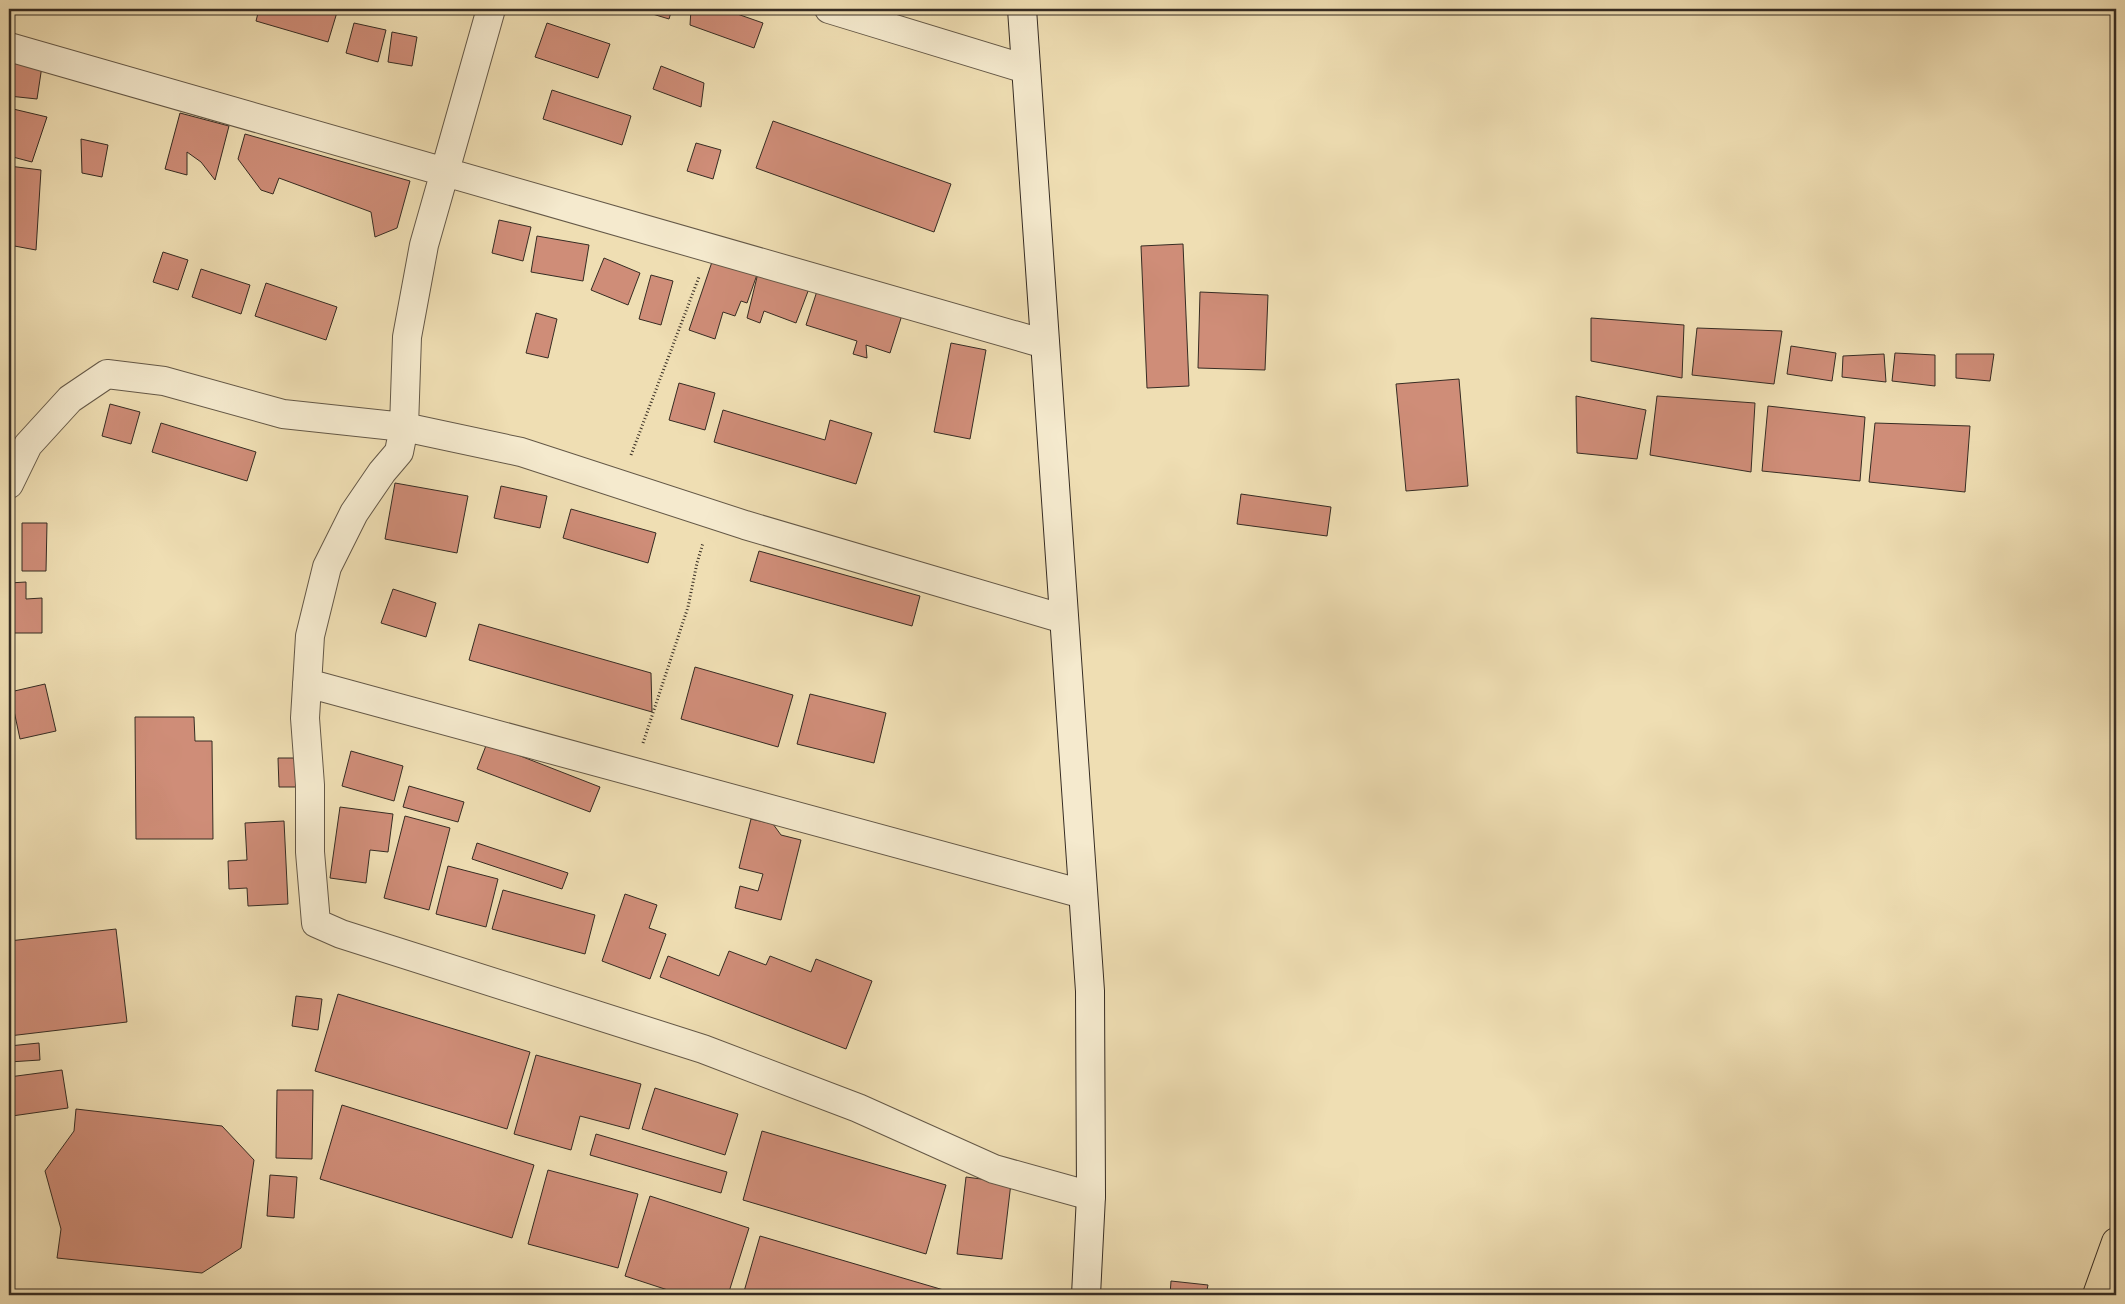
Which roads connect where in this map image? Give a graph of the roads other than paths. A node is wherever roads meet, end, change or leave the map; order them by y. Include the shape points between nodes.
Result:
1 (490, 9) edge
2 (829, 9) edge
3 (1022, 9) edge
4 (9, 47) edge
5 (1026, 69) junction
6 (444, 172) junction
7 (1045, 344) junction
8 (404, 426) junction
9 (9, 484) edge
10 (1064, 619) junction
11 (307, 682) junction
12 (1083, 894) junction
13 (1091, 1196) junction
14 (2116, 1242) edge
15 (1086, 1295) edge
16 (2097, 1295) edge

1 - 6 street
2 - 5 street
3 - 5 street
4 - 6 street
5 - 7 street
6 - 7 street
6 - 8 street via 424,245 407,337
7 - 10 street
8 - 9 street via 283,414 164,381 107,374 70,399 28,445
8 - 10 street via 522,452 713,514
8 - 11 street via 400,452 382,472 354,514 327,567 310,636
10 - 12 street
11 - 12 street
11 - 13 street via 305,718 310,852 316,923 702,1049 858,1108 994,1169
12 - 13 street via 1090,991
13 - 15 street
14 - 16 main road

